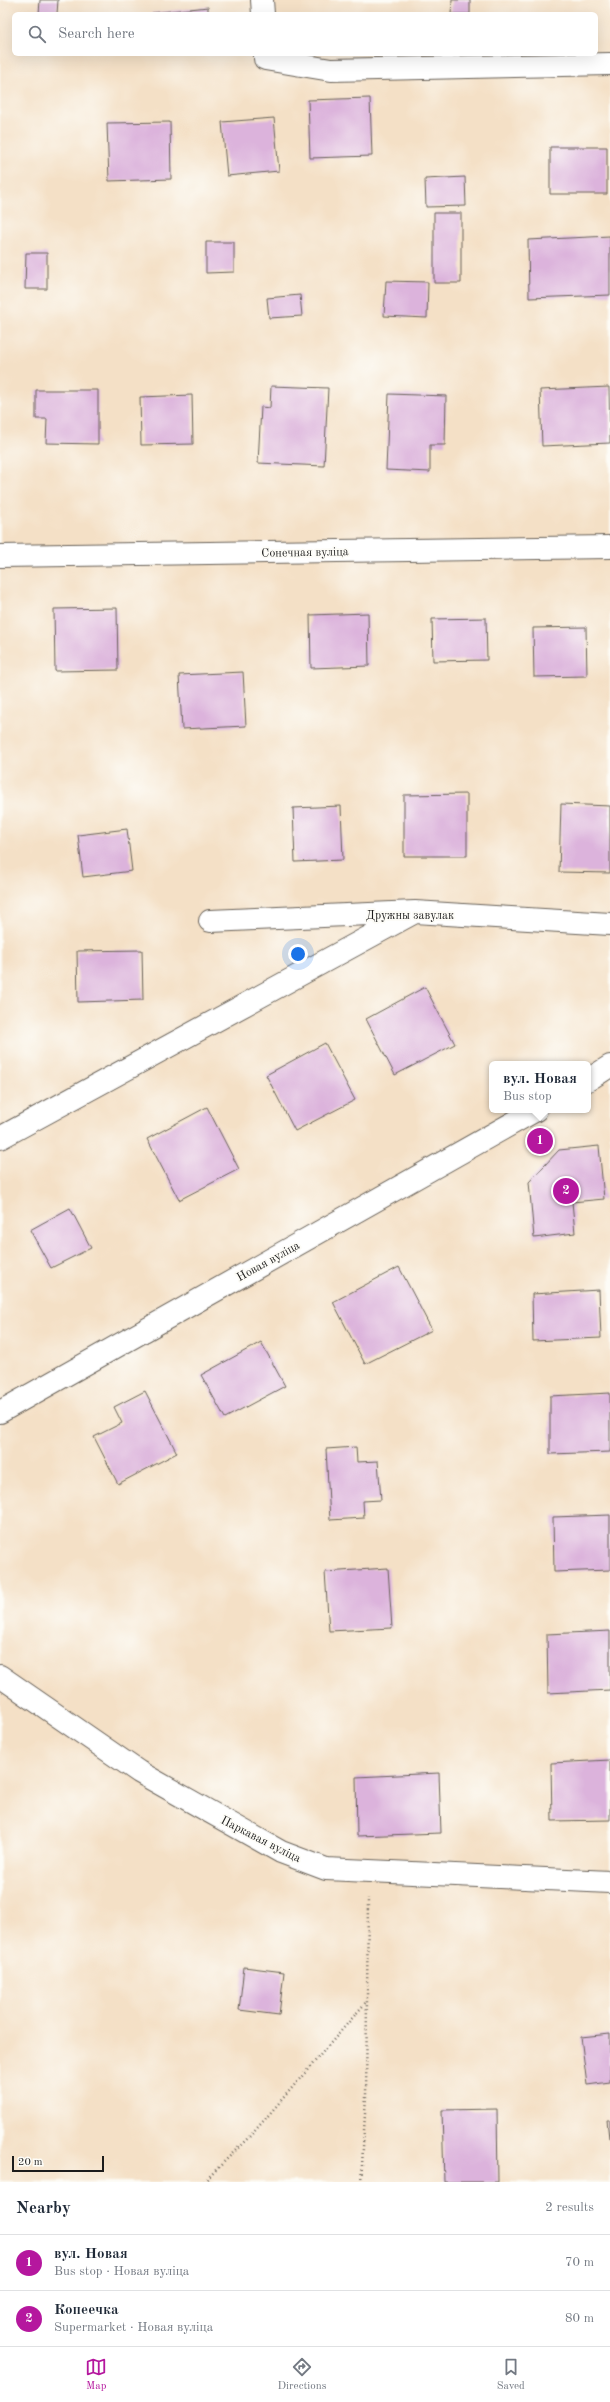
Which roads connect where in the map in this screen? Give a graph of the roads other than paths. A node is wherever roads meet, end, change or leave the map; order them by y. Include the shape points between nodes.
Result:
1 (262, 0) edge
2 (263, 12) edge
3 (265, 56) edge
4 (610, 64) edge
5 (610, 547) edge
6 (0, 556) edge
7 (415, 912) junction
8 (210, 921) dead end
9 (610, 924) edge
10 (610, 1066) edge
11 (591, 1078) edge
12 (531, 1113) edge
13 (0, 1138) edge
14 (0, 1412) edge
15 (0, 1676) edge
16 (610, 1882) edge

1 - 2 street
3 - 4 street via 265,59 331,70
5 - 6 street, Сонечная вуліца
7 - 8 street, Дружны завулак
7 - 9 street, Дружны завулак
7 - 13 street
10 - 11 street
12 - 14 street, Новая вуліца
15 - 16 street, Паркавая вуліца via 139,1772 281,1852 326,1869

